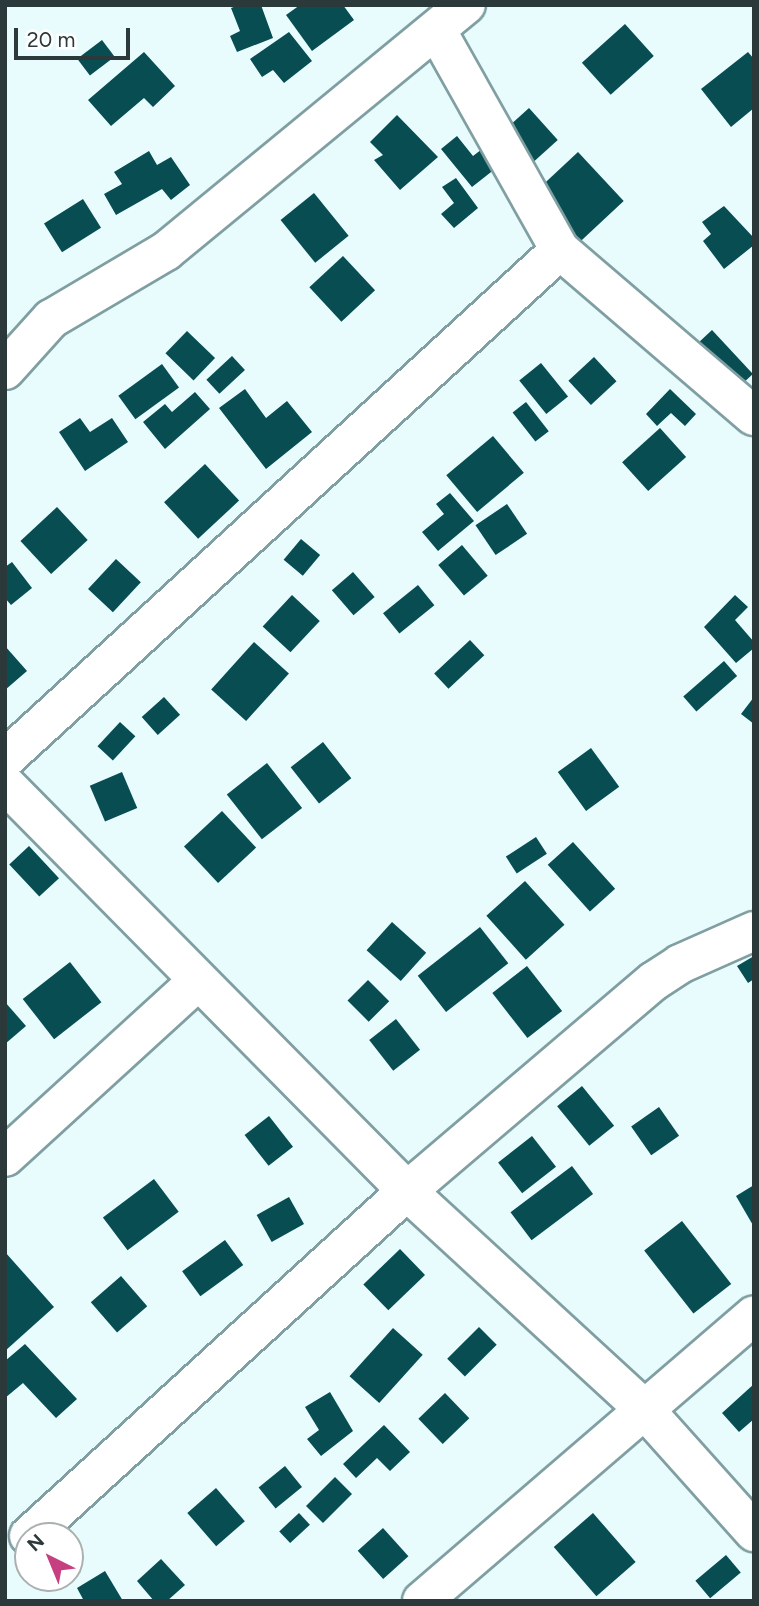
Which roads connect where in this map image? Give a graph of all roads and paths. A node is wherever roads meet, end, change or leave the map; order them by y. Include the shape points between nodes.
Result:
1 (466, 5) edge
2 (437, 31) junction
3 (560, 250) junction
4 (5, 370) edge
5 (754, 416) edge
6 (5, 760) edge
7 (5, 784) edge
8 (754, 931) edge
9 (198, 981) junction
10 (5, 1157) edge
11 (407, 1191) junction
12 (754, 1315) edge
13 (645, 1410) junction
14 (43, 1522) edge
15 (754, 1532) edge
16 (422, 1601) edge

1 - 2 street
2 - 3 street
2 - 4 street via 166,251 51,319
3 - 5 street
3 - 6 street
7 - 9 street
8 - 11 street via 680,964 654,981
9 - 10 street
9 - 11 street
11 - 13 street
11 - 14 street
12 - 13 street
13 - 15 street
13 - 16 street

